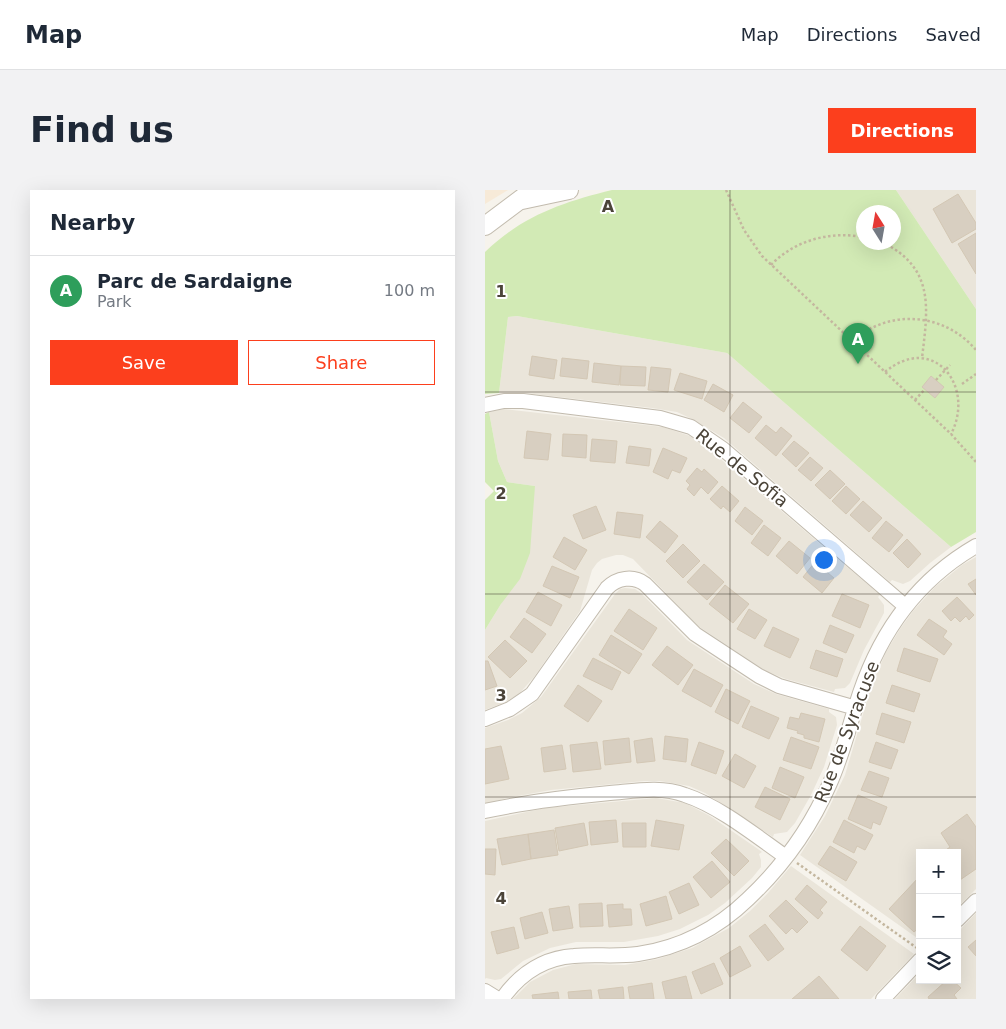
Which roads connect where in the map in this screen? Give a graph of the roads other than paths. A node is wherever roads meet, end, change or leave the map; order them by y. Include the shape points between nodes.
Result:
1 (569, 190) edge
2 (527, 195) edge
3 (485, 226) edge
4 (485, 404) edge
5 (976, 546) edge
6 (905, 606) junction
7 (855, 708) junction
8 (485, 719) edge
9 (485, 811) edge
10 (790, 859) junction
11 (976, 901) edge
12 (961, 916) edge
13 (916, 958) edge
14 (485, 991) edge
15 (500, 999) edge
16 (883, 999) edge

1 - 2 street
2 - 3 street
4 - 6 street, Rue de Sofia via 537,402 660,418 691,427 723,449
5 - 6 street, Rue de Syracuse via 946,566
6 - 7 street, Rue de Syracuse via 872,662
7 - 8 street via 774,684 759,676 699,638 645,584 629,578 614,582 607,588 528,697 511,709
7 - 10 street, Rue de Syracuse via 830,783
9 - 10 street via 544,800 665,790 705,803
10 - 15 street, Rue de Syracuse via 747,900 705,931 639,954 554,959 524,974
11 - 12 street
13 - 16 street
14 - 15 street

